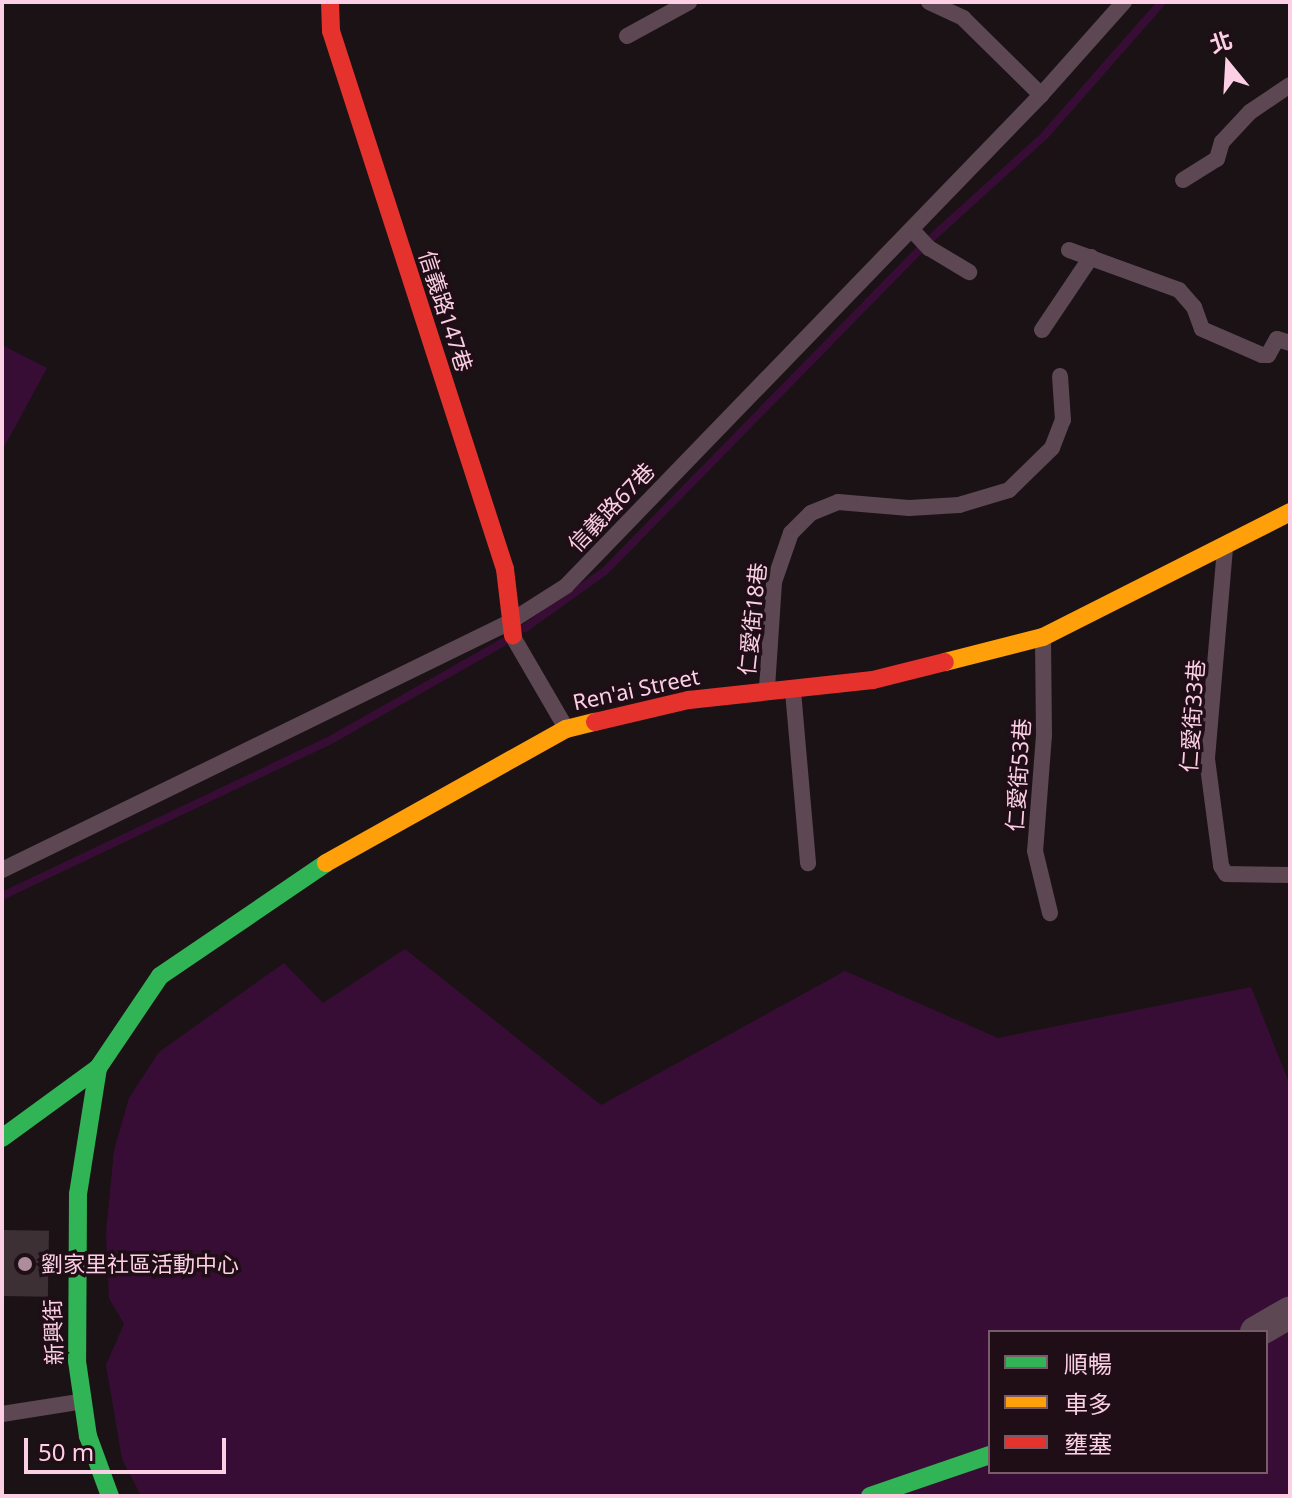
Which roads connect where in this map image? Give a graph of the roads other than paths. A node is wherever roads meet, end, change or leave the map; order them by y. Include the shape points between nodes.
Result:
1 (330, 2) edge
2 (689, 2) edge
3 (929, 2) edge
4 (1124, 2) edge
5 (627, 36) dead end
6 (1290, 85) edge
7 (1041, 95) junction
8 (1183, 180) dead end
9 (914, 233) junction
10 (1069, 250) dead end
11 (1091, 257) junction
12 (969, 272) dead end
13 (1042, 330) dead end
14 (1290, 343) edge
15 (1060, 376) dead end
16 (1290, 512) edge
17 (1225, 543) junction
18 (510, 630) junction
19 (1043, 637) junction
20 (793, 691) junction
21 (767, 693) junction
22 (566, 729) junction
23 (808, 863) dead end
24 (2, 870) edge
25 (1290, 875) edge
26 (1050, 913) dead end
27 (98, 1068) junction
28 (2, 1138) edge
29 (1290, 1312) edge
30 (1259, 1330) edge
31 (80, 1402) junction
32 (2, 1414) edge
33 (988, 1456) edge
34 (110, 1496) edge
35 (870, 1496) edge

1 - 18 street, 信義路147巷 via 336,46 505,569
2 - 5 lane
3 - 7 lane via 963,18
4 - 7 lane, 信義路67巷
6 - 8 lane via 1250,112 1222,142 1217,159
7 - 9 lane, 信義路67巷
9 - 12 lane
9 - 18 lane, 信義路67巷 via 566,586
10 - 11 lane
11 - 13 lane
11 - 14 lane via 1179,290 1194,307 1202,329 1262,355 1268,355 1277,339
15 - 21 lane, 仁愛街18巷 via 1063,420 1052,448 1009,490 959,505 909,508 838,502 811,513 791,533 774,582
16 - 17 street, Ren'ai Street
17 - 19 street, Ren'ai Street
17 - 25 lane, 仁愛街33巷 via 1207,759 1221,866 1226,874
18 - 22 lane
18 - 24 lane, 信義路67巷
19 - 20 street, Ren'ai Street via 946,666
19 - 26 lane, 仁愛街53巷 via 1044,735 1035,851
20 - 21 street, Ren'ai Street
20 - 23 lane
21 - 22 street, Ren'ai Street via 689,700
22 - 27 street, Ren'ai Street via 352,845 160,976
27 - 28 street, Ren'ai Street
27 - 31 street, 新興街 via 78,1194
29 - 30 street
31 - 32 lane
31 - 34 street, 新興街
33 - 35 street

